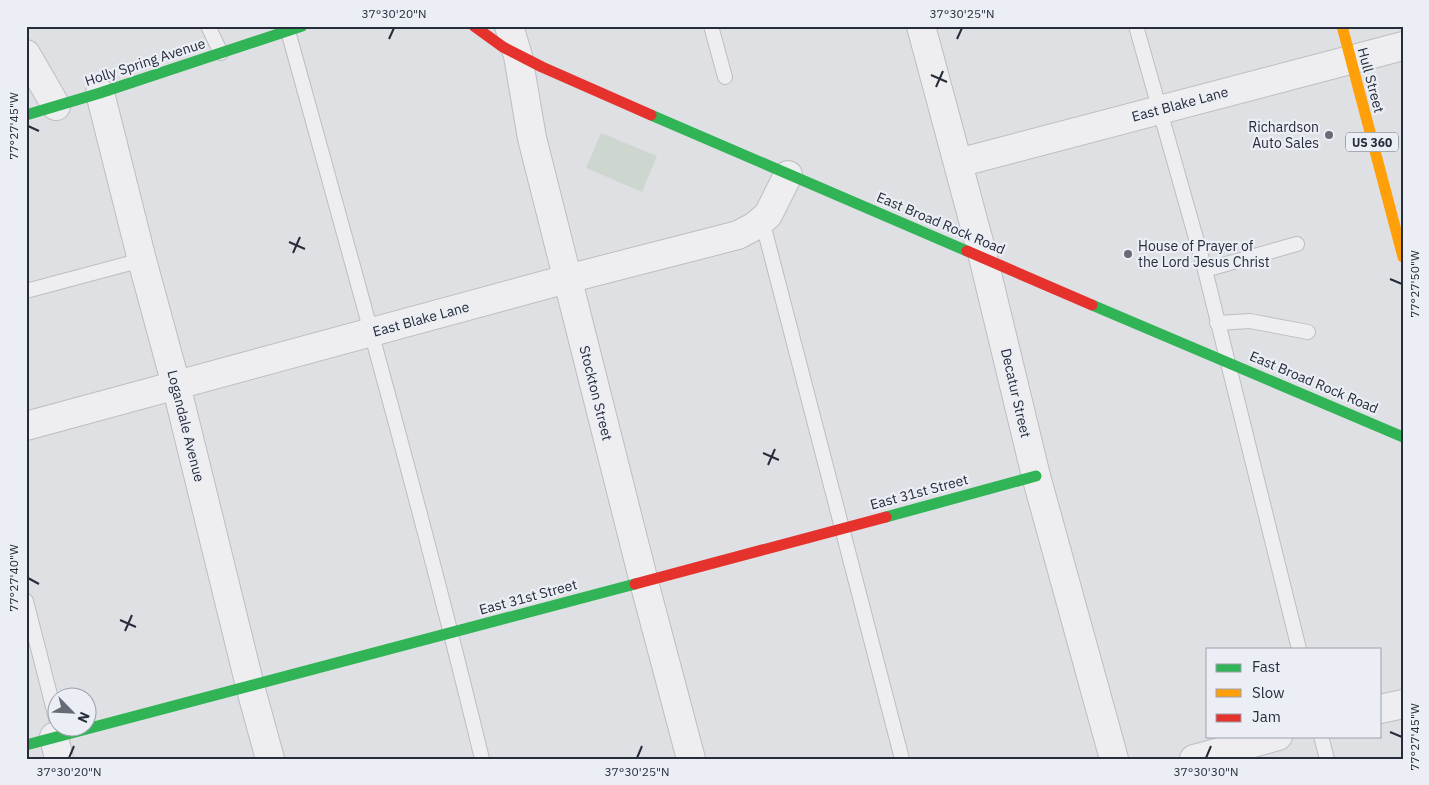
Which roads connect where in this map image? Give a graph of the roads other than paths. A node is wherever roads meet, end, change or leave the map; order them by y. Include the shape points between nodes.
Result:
1 (208, 26) edge
2 (302, 26) edge
3 (474, 26) edge
4 (509, 26) edge
5 (711, 26) edge
6 (921, 26) edge
7 (1136, 26) edge
8 (1342, 26) edge
9 (288, 31) junction
10 (1403, 46) edge
11 (221, 53) junction
12 (26, 54) edge
13 (518, 56) junction
14 (1350, 59) junction
15 (725, 77) dead end
16 (100, 93) junction
17 (56, 106) junction
18 (1160, 110) junction
19 (26, 115) edge
20 (958, 163) junction
21 (788, 176) junction
22 (762, 220) junction
23 (1297, 244) dead end
24 (983, 257) junction
25 (1403, 258) edge
26 (142, 260) junction
27 (1205, 270) junction
28 (567, 279) junction
29 (26, 291) edge
30 (1217, 323) junction
31 (371, 332) junction
32 (1308, 332) dead end
33 (1227, 361) junction
34 (176, 385) junction
35 (26, 426) edge
36 (1403, 437) edge
37 (1036, 476) junction
38 (842, 528) junction
39 (644, 582) junction
40 (26, 601) edge
41 (452, 633) junction
42 (1299, 648) edge
43 (250, 686) junction
44 (48, 694) edge
45 (1403, 704) edge
46 (1382, 709) edge
47 (98, 726) edge
48 (54, 738) edge
49 (1271, 738) edge
50 (1322, 738) edge
51 (26, 745) edge
52 (270, 759) edge
53 (482, 759) edge
54 (691, 759) edge
55 (902, 759) edge
56 (1114, 759) edge
57 (1194, 759) edge
58 (1327, 759) edge

1 - 11 lane
2 - 9 street, Holly Spring Avenue
3 - 13 street, East Broad Rock Road
4 - 13 street, Stockton Street
5 - 15 lane
6 - 20 street, Decatur Street
7 - 18 lane
8 - 14 street, Hull Street / US 360
9 - 11 street, Holly Spring Avenue
9 - 31 lane
10 - 14 street, East Blake Lane
11 - 16 street, Holly Spring Avenue
12 - 17 street
13 - 21 street, East Broad Rock Road
13 - 28 street, Stockton Street via 532,138
14 - 18 street, East Blake Lane
14 - 25 street, Hull Street / US 360
16 - 17 street, Holly Spring Avenue
16 - 26 street, Logandale Avenue
17 - 19 street, Holly Spring Avenue
18 - 20 street, East Blake Lane
18 - 27 lane
20 - 24 street, Decatur Street
21 - 22 street, East Blake Lane via 768,215
21 - 24 street, East Broad Rock Road
22 - 28 street, East Blake Lane via 738,235
22 - 38 lane
23 - 27 lane
24 - 33 street, East Broad Rock Road
24 - 37 street, Decatur Street
26 - 29 lane
26 - 34 street, Logandale Avenue
27 - 30 lane
28 - 31 street, East Blake Lane
28 - 39 street, Stockton Street
30 - 32 lane via 1250,321
30 - 33 lane
31 - 34 street, East Blake Lane
31 - 41 lane
33 - 36 street, East Broad Rock Road
33 - 42 lane
34 - 35 street, East Blake Lane
34 - 43 street, Logandale Avenue
37 - 38 street, East 31st Street
37 - 56 street, Decatur Street
38 - 39 street, East 31st Street
38 - 55 lane
39 - 41 street, East 31st Street
39 - 54 street, Stockton Street
40 - 44 lane
41 - 43 street, East 31st Street
41 - 53 lane
43 - 47 street, East 31st Street
43 - 52 street, Logandale Avenue
45 - 46 street
48 - 51 street, East 31st Street
49 - 57 street
50 - 58 lane

